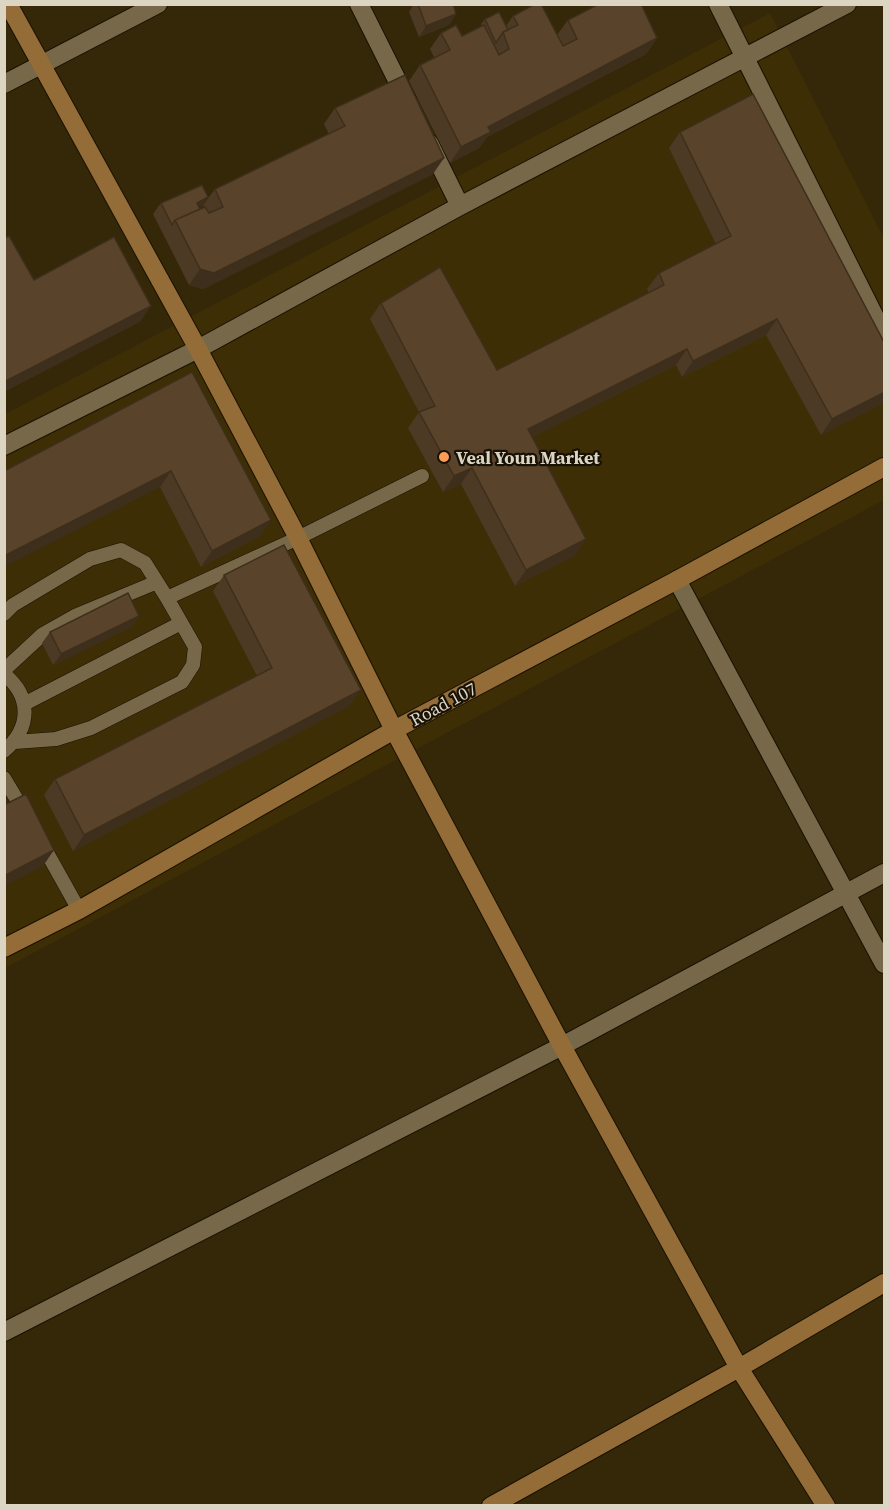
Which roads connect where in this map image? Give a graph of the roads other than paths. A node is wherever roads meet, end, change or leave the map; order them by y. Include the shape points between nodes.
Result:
1 (8, 4) edge
2 (158, 4) edge
3 (359, 4) edge
4 (718, 4) edge
5 (847, 4) edge
6 (745, 58) junction
7 (41, 65) junction
8 (4, 84) edge
9 (413, 111) edge
10 (423, 132) edge
11 (460, 206) junction
12 (885, 335) edge
13 (198, 349) junction
14 (4, 446) edge
15 (885, 467) edge
16 (422, 476) dead end
17 (298, 538) junction
18 (677, 580) junction
19 (157, 582) junction
20 (167, 598) junction
21 (4, 614) edge
22 (181, 623) junction
23 (4, 672) edge
24 (24, 704) junction
25 (394, 730) junction
26 (10, 747) edge
27 (4, 778) edge
28 (885, 873) edge
29 (847, 892) junction
30 (79, 910) junction
31 (4, 948) edge
32 (885, 964) edge
33 (562, 1046) junction
34 (885, 1283) edge
35 (4, 1332) edge
36 (739, 1368) junction
37 (496, 1505) edge
38 (826, 1506) edge

1 - 7 street
2 - 7 street
3 - 9 street
4 - 6 street
5 - 6 street
6 - 11 street
6 - 12 street
7 - 8 street
7 - 13 street
10 - 11 street
11 - 13 street
13 - 14 street
13 - 17 street
15 - 18 street, Road 107
16 - 17 lane
17 - 20 lane
17 - 25 street
18 - 25 street, Road 107
18 - 29 street
19 - 20 lane
19 - 21 lane via 145,563 121,550 90,559
19 - 23 lane via 75,616 43,634
20 - 22 lane
22 - 24 lane
22 - 26 lane via 195,647 193,665 182,681 91,728
23 - 24 lane
24 - 26 lane via 25,718
25 - 30 street, Road 107
25 - 33 street
27 - 30 lane
28 - 29 street
29 - 32 street
29 - 33 street
30 - 31 street, Road 107
33 - 35 street
33 - 36 street
34 - 36 street
36 - 37 street
36 - 38 street

